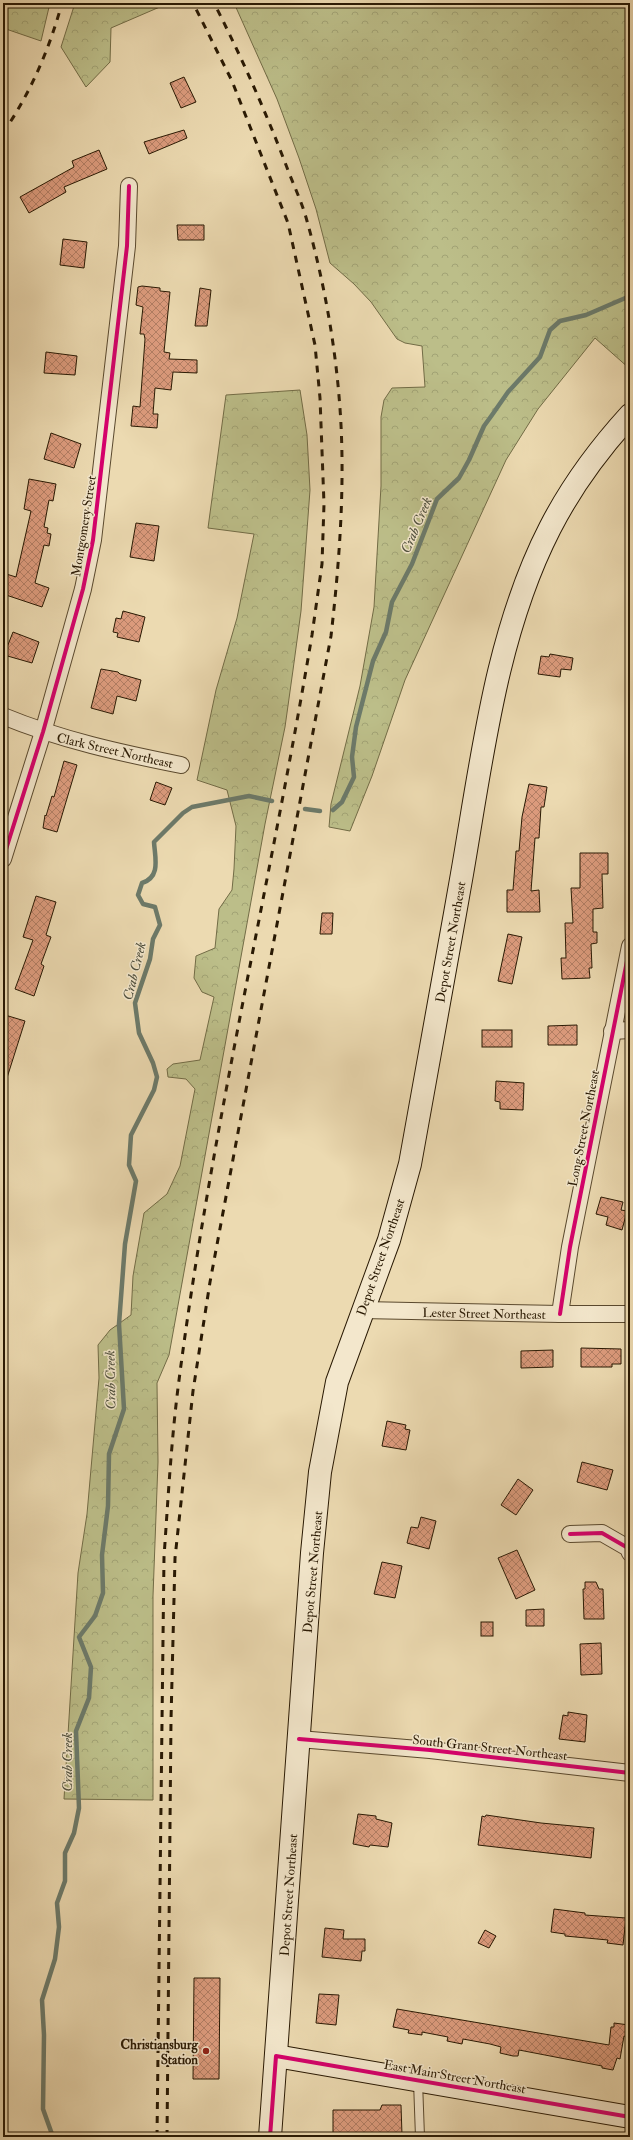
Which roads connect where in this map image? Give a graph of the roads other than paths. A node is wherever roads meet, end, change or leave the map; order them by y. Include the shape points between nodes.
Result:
1 (129, 186) dead end
2 (630, 415) edge
3 (3, 716) edge
4 (43, 732) junction
5 (182, 765) dead end
6 (3, 860) edge
7 (630, 946) edge
8 (612, 1030) junction
9 (630, 1030) edge
10 (362, 1310) junction
11 (560, 1314) junction
12 (630, 1314) edge
13 (570, 1534) dead end
14 (630, 1553) edge
15 (299, 1739) junction
16 (630, 1773) edge
17 (276, 2056) junction
18 (418, 2080) junction
19 (630, 2117) edge
20 (270, 2137) edge
21 (420, 2137) edge

1 - 4 street, Montgomery Street via 127,246 93,540 83,589
2 - 10 main road, Depot Street Northeast via 596,453 550,527 515,614 490,718 410,1164 389,1240
3 - 4 street, Clark Street Northeast
4 - 5 street, Clark Street Northeast
4 - 6 street, Montgomery Street
7 - 8 street, Long Street Northeast
8 - 9 street
8 - 11 street, Long Street Northeast via 570,1247
10 - 11 street, Lester Street Northeast
10 - 15 main road, Depot Street Northeast via 337,1382 320,1472
11 - 12 street, Lester Street Northeast
13 - 14 street via 602,1533 628,1548
15 - 16 street, South Grant Street Northeast via 430,1750
15 - 17 main road, Depot Street Northeast
17 - 18 main road, East Main Street Northeast
17 - 20 main road, Depot Street Northeast
18 - 19 main road, East Main Street Northeast
18 - 21 lane

